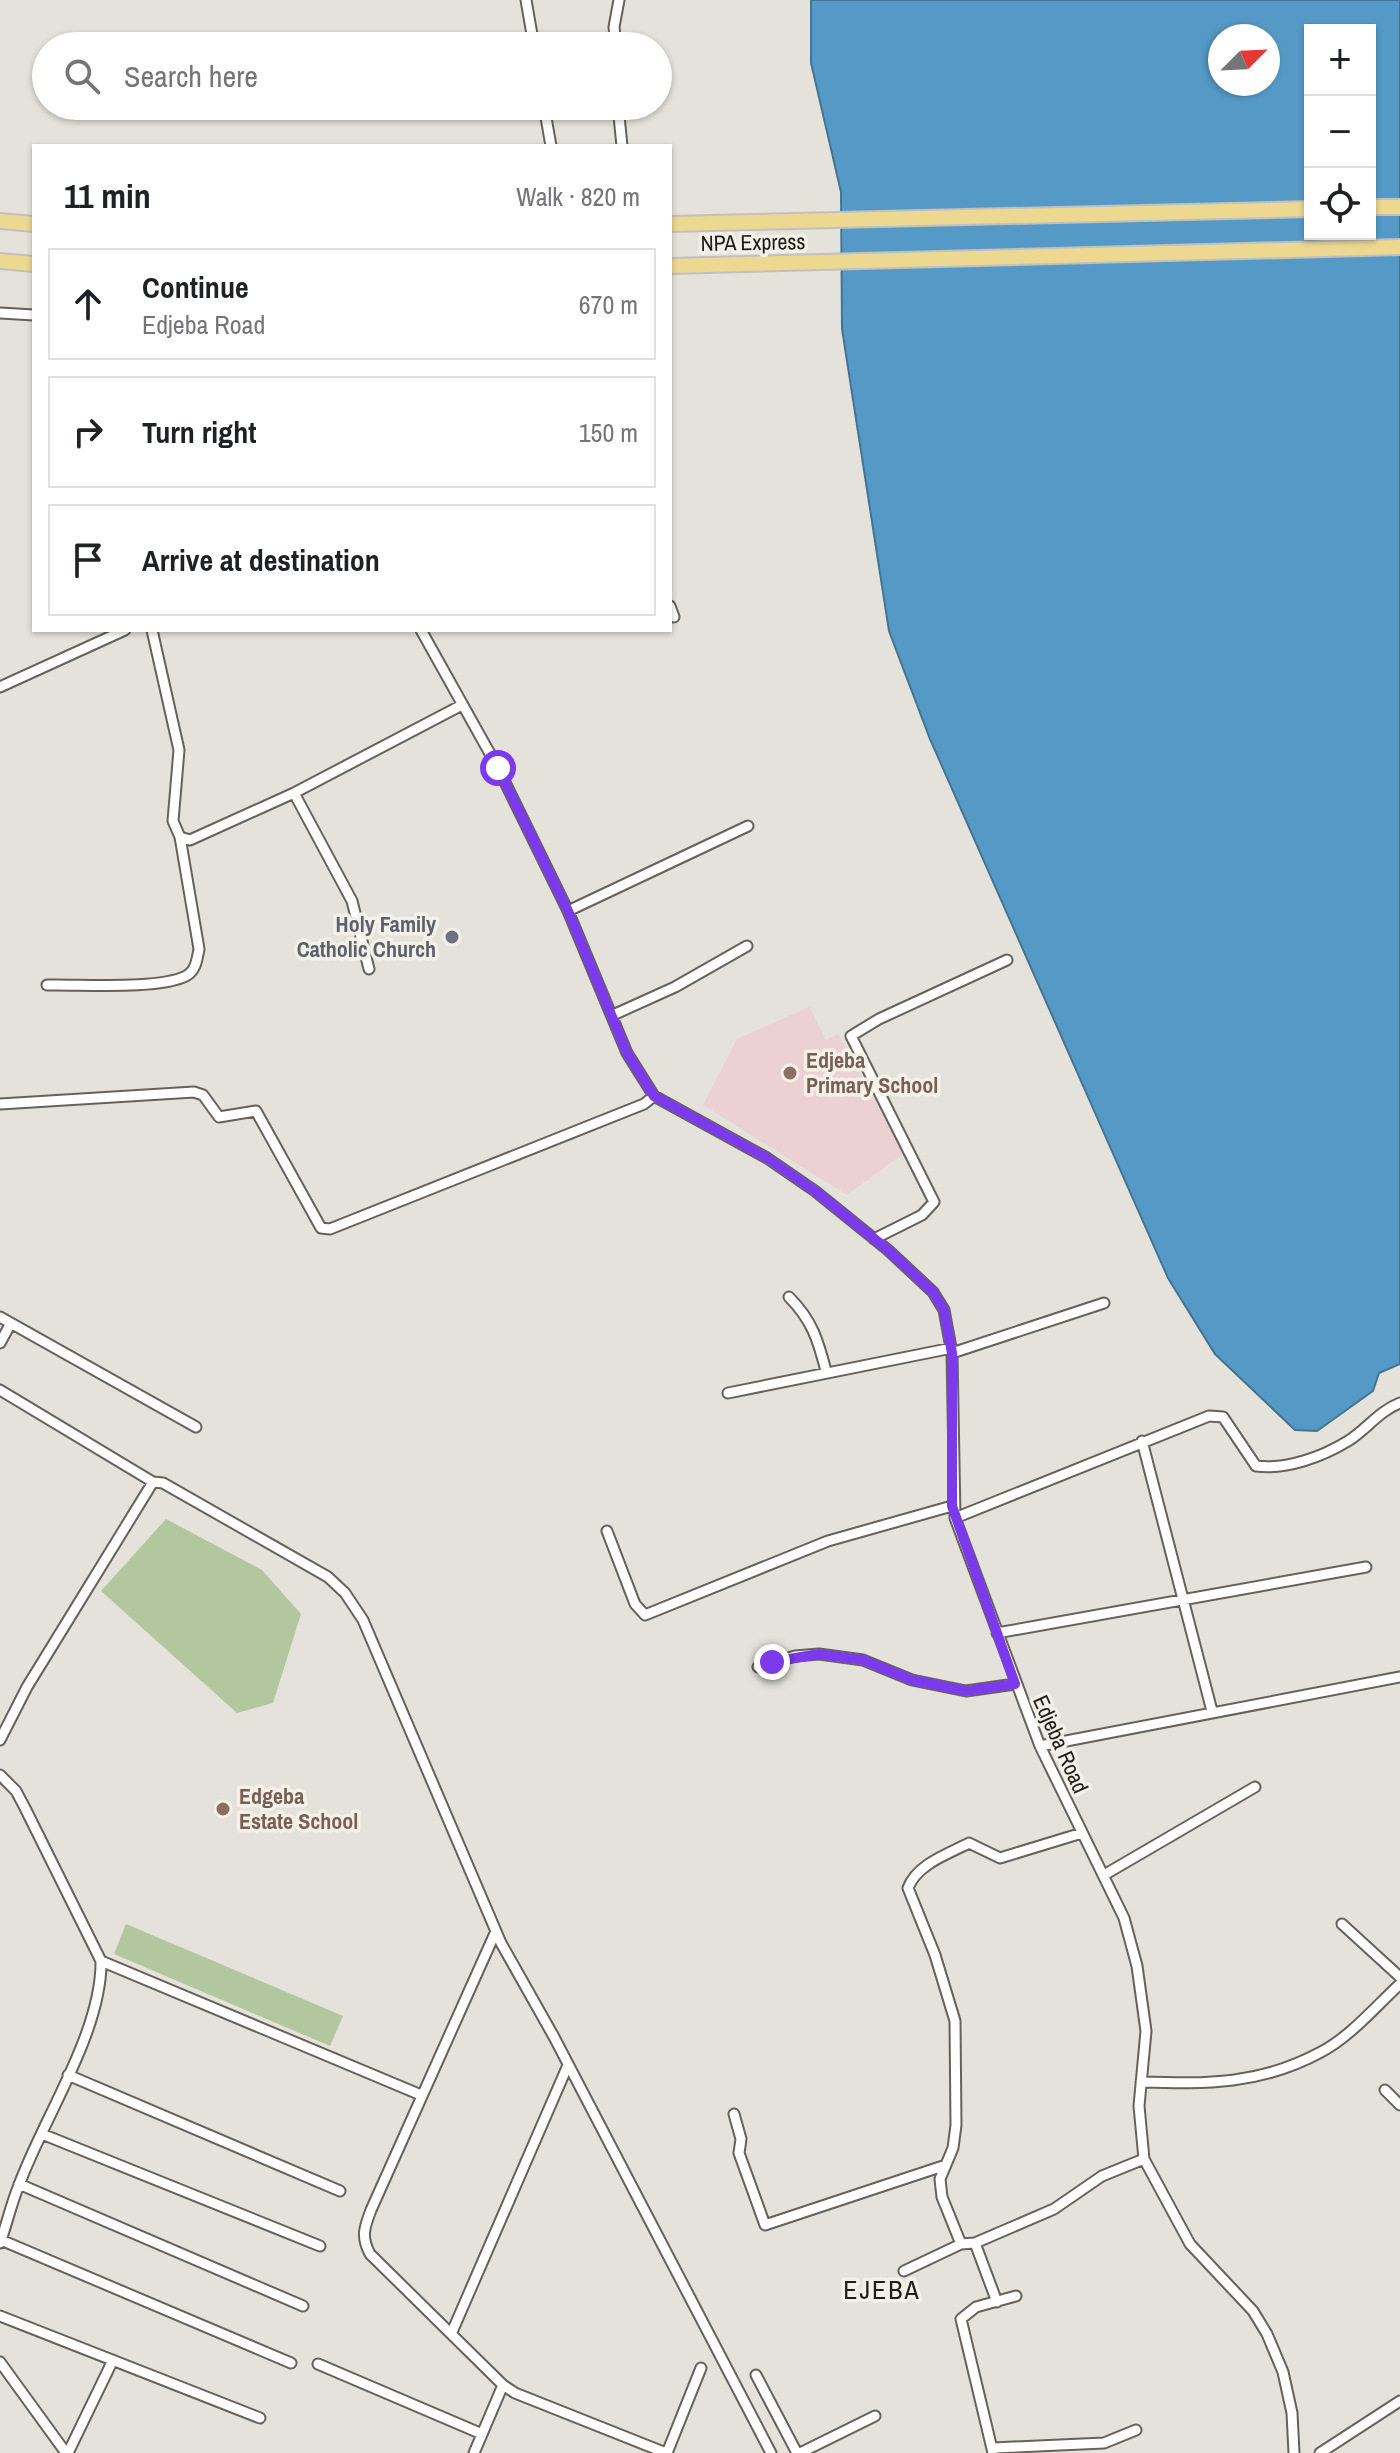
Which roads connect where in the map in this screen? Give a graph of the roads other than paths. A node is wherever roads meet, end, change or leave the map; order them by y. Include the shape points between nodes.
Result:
1 (526, 0) edge
2 (619, 0) edge
3 (532, 32) edge
4 (615, 32) edge
5 (546, 120) edge
6 (619, 120) edge
7 (551, 144) edge
8 (622, 144) edge
9 (1376, 207) edge
10 (1400, 207) edge
11 (1304, 209) edge
12 (0, 221) edge
13 (32, 224) edge
14 (672, 224) edge
15 (1400, 247) edge
16 (0, 261) edge
17 (32, 264) edge
18 (672, 266) edge
19 (0, 313) edge
20 (32, 315) edge
21 (672, 612) edge
22 (674, 617) dead end
23 (121, 632) edge
24 (152, 632) edge
25 (422, 632) edge
26 (0, 687) edge
27 (462, 705) junction
28 (294, 793) junction
29 (748, 826) dead end
30 (180, 837) junction
31 (568, 911) junction
32 (747, 946) dead end
33 (1007, 960) dead end
34 (369, 969) dead end
35 (47, 985) dead end
36 (613, 1015) junction
37 (654, 1096) junction
38 (0, 1104) edge
39 (874, 1239) junction
40 (789, 1297) dead end
41 (1104, 1303) dead end
42 (0, 1317) edge
43 (11, 1323) junction
44 (0, 1343) edge
45 (952, 1351) junction
46 (826, 1371) junction
47 (0, 1390) edge
48 (728, 1393) dead end
49 (1400, 1403) edge
50 (196, 1427) dead end
51 (1142, 1441) junction
52 (153, 1482) junction
53 (952, 1506) junction
54 (955, 1518) junction
55 (607, 1531) dead end
56 (1366, 1567) dead end
57 (1181, 1598) junction
58 (997, 1633) junction
59 (758, 1667) dead end
60 (1400, 1677) edge
61 (1015, 1684) junction
62 (1212, 1711) junction
63 (0, 1740) edge
64 (1040, 1746) junction
65 (0, 1775) edge
66 (1255, 1787) dead end
67 (1082, 1833) junction
68 (1104, 1875) junction
69 (1342, 1924) dead end
70 (496, 1931) junction
71 (101, 1961) junction
72 (1400, 1977) edge
73 (1400, 1984) edge
74 (568, 2065) junction
75 (68, 2075) junction
76 (1141, 2082) junction
77 (1385, 2090) dead end
78 (421, 2095) junction
79 (1400, 2105) edge
80 (734, 2114) dead end
81 (42, 2134) junction
82 (1144, 2159) junction
83 (946, 2165) junction
84 (19, 2184) junction
85 (340, 2191) dead end
86 (1, 2242) edge
87 (975, 2243) junction
88 (961, 2244) junction
89 (320, 2246) dead end
90 (904, 2271) dead end
91 (1016, 2296) dead end
92 (997, 2302) junction
93 (303, 2306) dead end
94 (0, 2316) edge
95 (452, 2332) junction
96 (113, 2360) junction
97 (0, 2362) edge
98 (291, 2363) dead end
99 (318, 2364) dead end
100 (701, 2368) dead end
101 (756, 2375) dead end
102 (503, 2385) junction
103 (1400, 2401) edge
104 (875, 2416) dead end
105 (260, 2418) dead end
106 (1136, 2430) dead end
107 (482, 2434) junction
108 (993, 2451) edge
109 (67, 2453) edge
110 (474, 2453) edge
111 (666, 2453) edge
112 (771, 2453) edge
113 (798, 2453) edge
114 (1294, 2453) edge
115 (1320, 2453) edge

1 - 3 street
2 - 4 street
5 - 7 street
6 - 8 street
9 - 10 main road
11 - 14 main road, NPA Express
12 - 13 main road
15 - 18 main road, NPA Express
16 - 17 main road
19 - 20 street
21 - 22 street
23 - 26 street
24 - 30 street via 179,750 173,821
25 - 27 street, Edjeba Road
27 - 28 street
27 - 31 street, Edjeba Road
28 - 30 street via 190,840
28 - 34 street via 352,901
29 - 31 street
30 - 35 street via 199,949 196,966 186,976 142,983
31 - 36 street, Edjeba Road
32 - 36 street
33 - 39 street via 851,1036 934,1202 922,1215
36 - 37 street, Edjeba Road via 627,1053
37 - 38 street via 519,1156 330,1229 321,1228 256,1111 219,1117 203,1095 194,1092
37 - 39 street, Edjeba Road via 767,1158
39 - 45 street, Edjeba Road via 933,1292 944,1310
40 - 46 street via 807,1315
41 - 45 street
42 - 43 street
43 - 44 street
43 - 50 street
45 - 46 street
45 - 53 street, Edjeba Road
46 - 48 street
47 - 52 street
49 - 51 street via 1348,1441 1274,1468 1256,1466 1217,1414
51 - 54 street
51 - 57 street
52 - 63 street
52 - 70 street via 304,1563 345,1593 363,1620
53 - 54 street, Edjeba Road
53 - 55 street via 828,1541 645,1615 635,1604
54 - 58 street, Edjeba Road
56 - 57 street
57 - 58 street
57 - 62 street
58 - 61 street, Edjeba Road
59 - 61 street via 819,1654 863,1660 912,1680 966,1691
60 - 62 street
61 - 64 street, Edjeba Road
62 - 64 street
64 - 67 street, Edjeba Road
65 - 71 street via 16,1791
66 - 68 street
67 - 68 street, Edjeba Road
67 - 83 street via 1000,1858 969,1843 934,1861 910,1882 955,2021 956,2125
68 - 76 street, Edjeba Road via 1124,1918 1137,1966 1146,2031
69 - 72 street
70 - 74 street
70 - 78 street
71 - 75 street via 96,2004
71 - 78 street
73 - 76 street via 1323,2051 1295,2063 1210,2085
74 - 95 street
74 - 112 street
75 - 81 street
75 - 85 street
76 - 82 street, Edjeba Road via 1138,2128
77 - 79 street
78 - 95 street via 363,2233 370,2254
80 - 83 street via 739,2153 765,2225
81 - 84 street
81 - 89 street
82 - 87 street via 1102,2176 1054,2209
82 - 114 street, Edjeba Road via 1190,2244 1253,2311 1267,2334 1283,2372
83 - 88 street via 940,2179 942,2197
84 - 86 street
84 - 93 street
86 - 98 street
87 - 88 street
87 - 92 street
88 - 90 street
91 - 92 street
92 - 108 street via 976,2307 961,2319
94 - 96 street
95 - 102 street
96 - 105 street
96 - 109 street
97 - 109 street
99 - 107 street
100 - 111 street
101 - 113 street
102 - 107 street
102 - 111 street
103 - 115 street
104 - 113 street
106 - 108 street via 1104,2443
107 - 110 street

